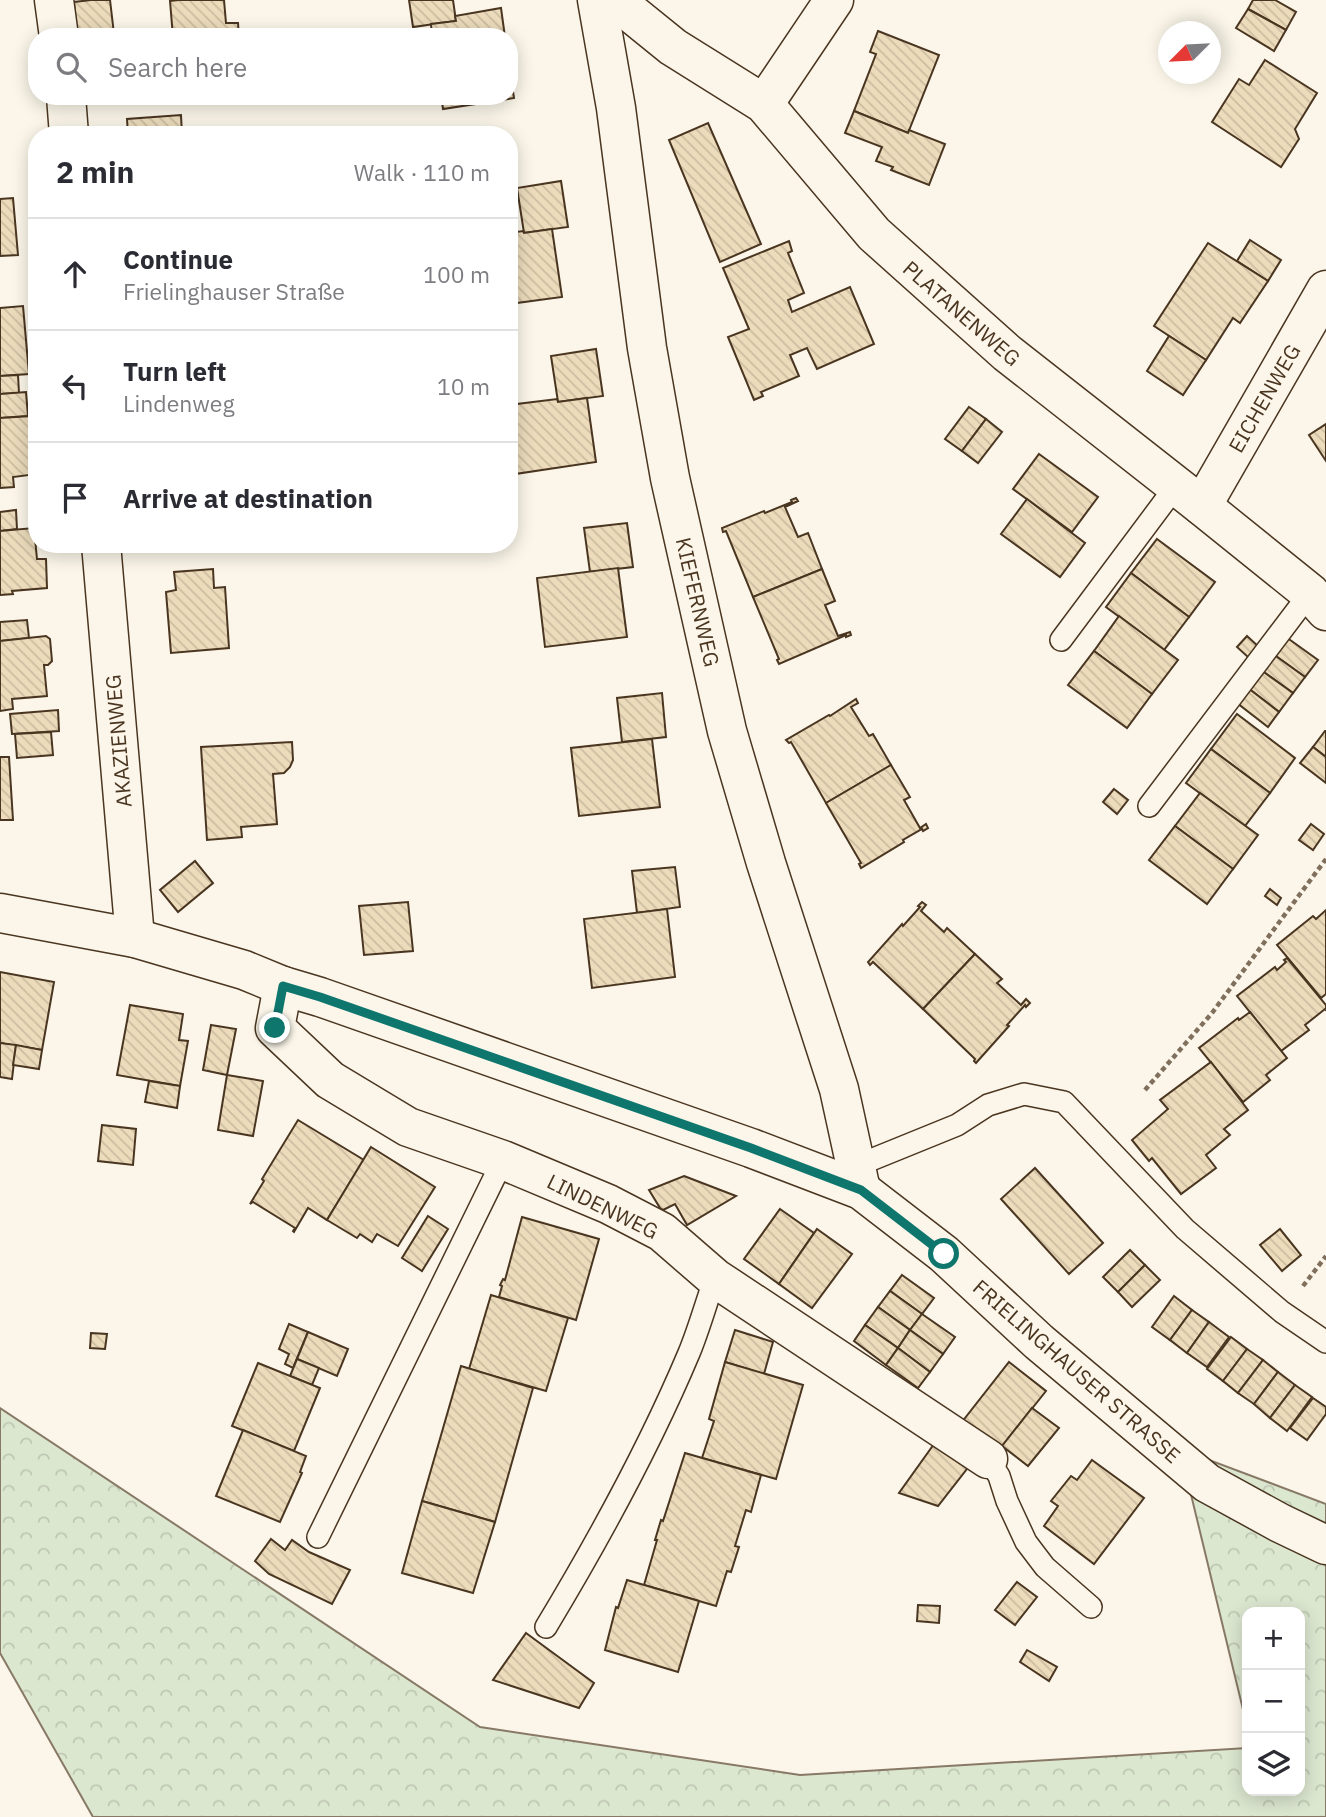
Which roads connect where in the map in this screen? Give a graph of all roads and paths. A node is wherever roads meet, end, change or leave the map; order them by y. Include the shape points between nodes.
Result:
1 (54, 0) edge
2 (597, 0) edge
3 (615, 0) edge
4 (834, 0) edge
5 (58, 28) edge
6 (764, 104) junction
7 (67, 105) edge
8 (68, 126) edge
9 (1326, 290) edge
10 (1189, 496) junction
11 (102, 553) edge
12 (1318, 602) edge
13 (1061, 640) dead end
14 (1149, 806) dead end
15 (1326, 859) edge
16 (0, 913) edge
17 (135, 938) junction
18 (283, 986) junction
19 (1144, 1090) dead end
20 (503, 1160) junction
21 (859, 1178) junction
22 (715, 1278) junction
23 (1326, 1342) edge
24 (988, 1458) joint
25 (318, 1536) dead end
26 (1326, 1545) edge
27 (1091, 1607) dead end
28 (545, 1627) dead end

1 - 5 street
2 - 21 street, KIEFERNWEG via 670,478 727,731 839,1089
3 - 6 street, PLATANENWEG via 673,47
4 - 6 street
6 - 10 street, PLATANENWEG via 874,234 1007,354
7 - 8 street
9 - 10 street, EICHENWEG
10 - 12 street, PLATANENWEG
10 - 13 lane
11 - 17 street, AKAZIENWEG
12 - 14 lane
15 - 19 path via 1212,1013
16 - 17 street, FRIELINGHAUSER STRASSE
17 - 18 street, FRIELINGHAUSER STRASSE
18 - 20 street, LINDENWEG via 275,1028 330,1080 408,1127
18 - 21 street, FRIELINGHAUSER STRASSE via 751,1148
20 - 22 street, LINDENWEG via 662,1232
20 - 25 lane
21 - 23 lane via 989,1105 1024,1094 1064,1102 1185,1228 1282,1312
21 - 26 street, FRIELINGHAUSER STRASSE via 1039,1342 1207,1483
22 - 24 street, LINDENWEG
22 - 28 lane via 690,1351 659,1419 589,1556
24 - 27 lane via 1026,1542 1045,1567

